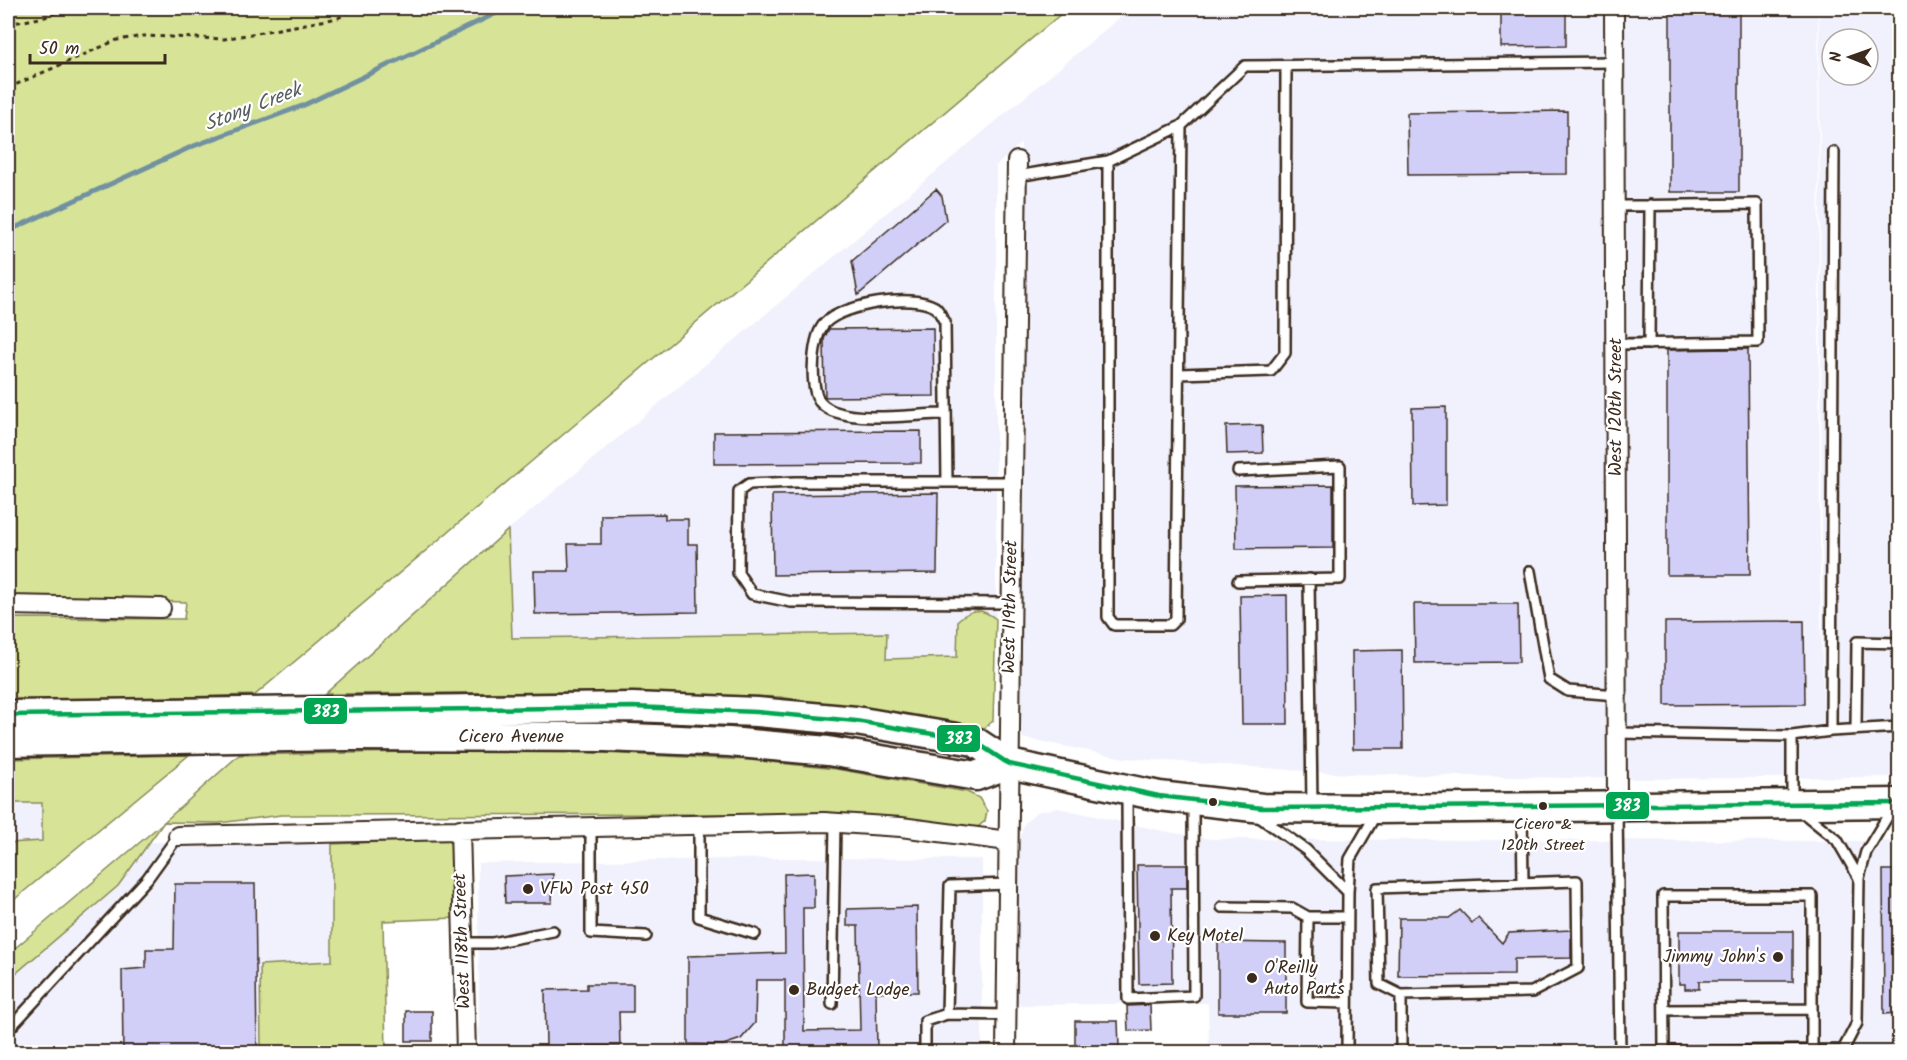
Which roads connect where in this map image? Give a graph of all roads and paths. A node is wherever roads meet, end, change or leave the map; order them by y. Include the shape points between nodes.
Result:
1 (67, 8) edge
2 (356, 8) edge
3 (1614, 8) edge
4 (8, 24) edge
5 (1614, 62) junction
6 (1286, 66) junction
7 (8, 88) edge
8 (1181, 126) junction
9 (1834, 152) dead end
10 (1108, 161) junction
11 (1017, 168) joint
12 (1650, 205) junction
13 (1615, 206) junction
14 (1615, 344) junction
15 (1649, 344) junction
16 (1179, 374) junction
17 (946, 414) junction
18 (1238, 471) dead end
19 (946, 482) junction
20 (1012, 482) junction
21 (1530, 571) dead end
22 (1309, 579) junction
23 (1238, 581) dead end
24 (1011, 603) junction
25 (8, 605) edge
26 (162, 608) dead end
27 (1899, 643) edge
28 (1617, 695) junction
29 (8, 715) edge
30 (1899, 727) edge
31 (1856, 728) junction
32 (1831, 731) junction
33 (1617, 733) junction
34 (1792, 736) junction
35 (8, 742) edge
36 (1009, 764) junction
37 (1127, 789) junction
38 (1193, 800) junction
39 (1898, 803) edge
40 (1792, 804) junction
41 (1243, 806) junction
42 (1617, 806) junction
43 (1522, 807) junction
44 (1312, 808) junction
45 (1378, 809) junction
46 (835, 823) junction
47 (699, 825) junction
48 (591, 826) junction
49 (460, 829) junction
50 (178, 836) joint
51 (1008, 841) junction
52 (1859, 878) junction
53 (1523, 883) junction
54 (1008, 884) junction
55 (1348, 892) junction
56 (1221, 907) dead end
57 (1308, 917) junction
58 (1348, 917) junction
59 (553, 931) dead end
60 (755, 934) dead end
61 (646, 936) dead end
62 (464, 944) junction
63 (1401, 995) junction
64 (1347, 1003) junction
65 (832, 1004) dead end
66 (1812, 1009) junction
67 (1664, 1010) junction
68 (947, 1014) junction
69 (1007, 1015) junction
70 (8, 1030) edge
71 (1812, 1050) junction
72 (1844, 1051) edge
73 (1620, 1052) edge
74 (1664, 1052) edge
75 (1683, 1052) edge
76 (1782, 1052) edge
77 (466, 1053) edge
78 (925, 1053) edge
79 (1006, 1053) edge
80 (1347, 1053) edge
81 (1401, 1053) edge
82 (1614, 1053) edge

1 - 4 path
2 - 7 path via 338,18 224,39 144,36 117,40
3 - 5 street, West 120th Street
5 - 6 lane
5 - 13 street, West 120th Street
6 - 8 lane via 1245,66
6 - 16 lane via 1285,353 1271,371
8 - 10 lane
8 - 16 lane
9 - 32 lane
10 - 11 lane
10 - 16 lane via 1108,617 1114,625 1170,625 1176,618
11 - 20 street, West 119th Street
12 - 13 lane
12 - 15 lane
12 - 15 lane via 1757,204 1758,342
13 - 14 street, West 120th Street
14 - 15 lane
14 - 28 street, West 120th Street
17 - 17 lane via 945,322 936,308 921,302 866,303 825,323 816,340 814,361 820,403 835,412 857,415
17 - 19 lane
18 - 22 lane via 1340,466 1340,579
19 - 20 lane
19 - 24 lane via 749,484 739,491 738,573 752,594 791,602
20 - 24 street, West 119th Street
21 - 28 lane via 1549,678 1568,691
22 - 23 lane
22 - 44 lane
24 - 36 street, West 119th Street
25 - 26 street
27 - 31 lane via 1857,642
28 - 33 street, West 120th Street
29 - 36 main road, Cicero Avenue via 633,707 757,712 856,721 974,741
30 - 31 lane
31 - 32 lane
32 - 34 lane
33 - 34 lane
33 - 42 street, West 120th Street
34 - 40 lane
35 - 36 main road, Cicero Avenue via 348,736 605,737 828,751 976,776
36 - 37 main road, Cicero Avenue
36 - 51 street, West 119th Street
37 - 38 main road, Cicero Avenue
37 - 38 lane via 1128,999 1194,996
38 - 41 main road, Cicero Avenue
39 - 40 main road, Cicero Avenue
39 - 52 lane via 1866,852
40 - 42 main road, Cicero Avenue
40 - 52 lane via 1837,840
41 - 44 main road, Cicero Avenue
41 - 55 lane via 1306,850
42 - 43 main road, Cicero Avenue
42 - 73 lane
43 - 45 main road, Cicero Avenue
43 - 53 lane
44 - 45 main road, Cicero Avenue
45 - 55 lane via 1350,859
46 - 47 street
46 - 51 street
46 - 65 lane
47 - 48 street
47 - 60 lane via 699,917
48 - 49 street
48 - 61 lane via 591,933
49 - 50 street
49 - 62 street, West 118th Street
50 - 70 lane via 147,879
51 - 54 street, West 119th Street
52 - 72 lane via 1857,1023
53 - 63 lane via 1377,888 1379,984
53 - 63 lane via 1577,881 1578,968 1532,992
54 - 68 lane via 950,886
54 - 69 street, West 119th Street
55 - 58 lane
56 - 57 lane via 1292,908
57 - 58 lane
57 - 64 lane via 1307,1002
58 - 64 lane
59 - 62 lane via 492,943
62 - 77 street, West 118th Street
63 - 81 lane
64 - 80 lane
66 - 67 lane
66 - 67 lane via 1812,896 1663,896
66 - 71 lane
67 - 74 lane
68 - 69 lane
68 - 78 lane via 925,1022
69 - 79 street, West 119th Street
71 - 72 lane
71 - 76 lane
73 - 74 lane
73 - 82 lane
74 - 75 lane
75 - 76 lane

